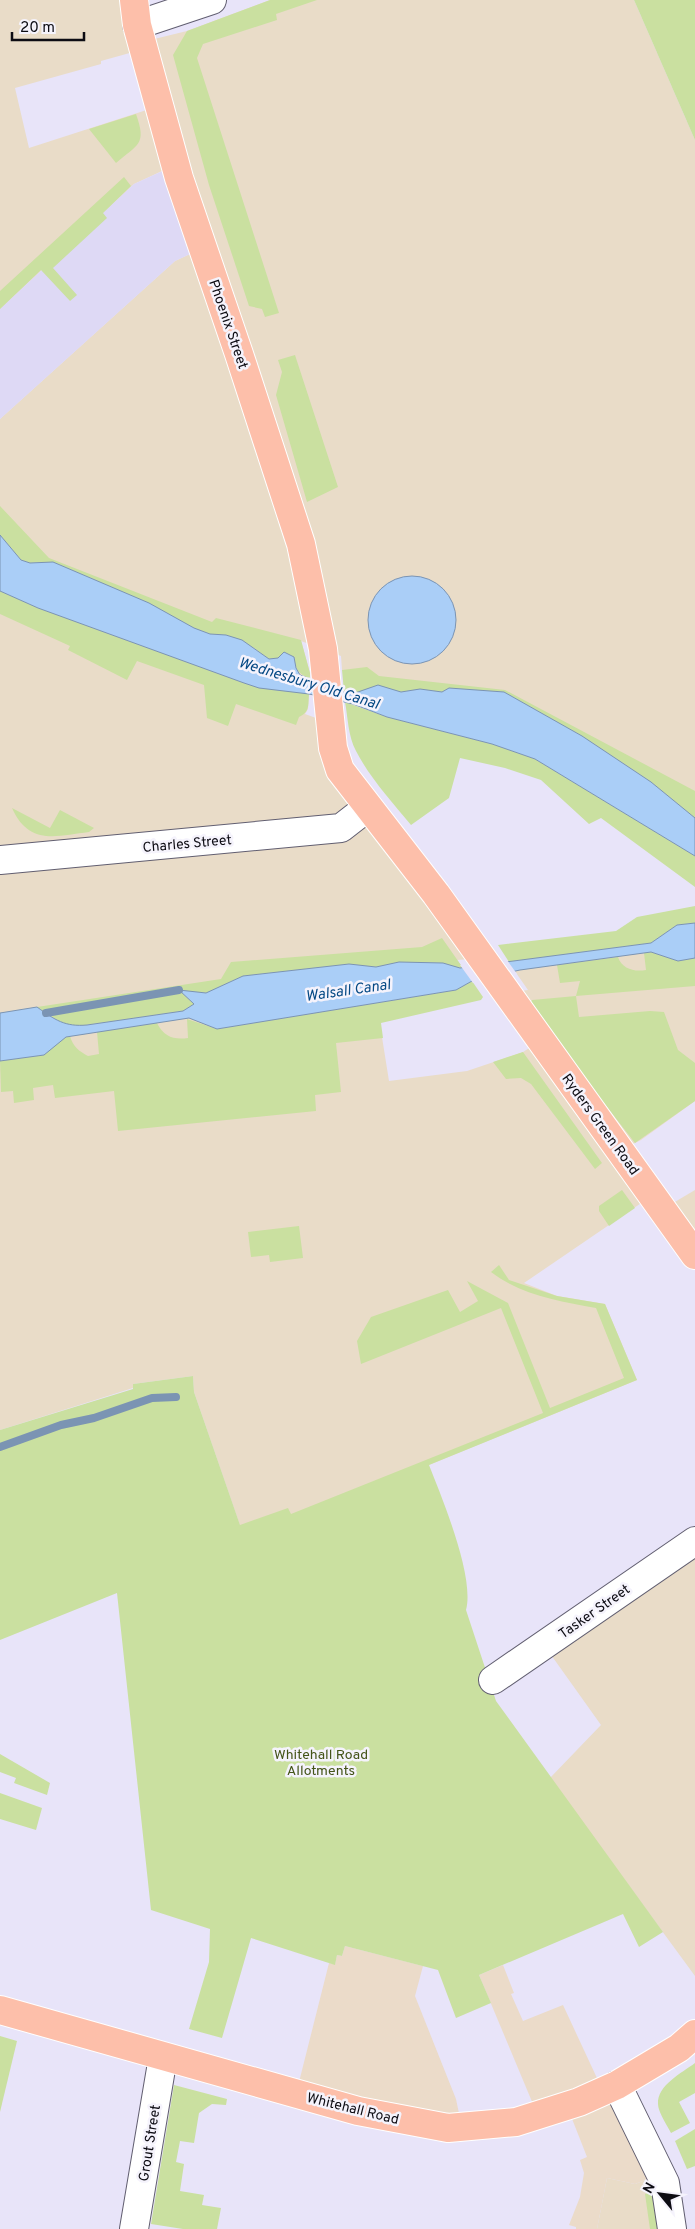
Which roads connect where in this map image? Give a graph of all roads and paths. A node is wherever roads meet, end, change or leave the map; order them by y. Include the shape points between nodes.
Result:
1 (212, 0) edge
2 (136, 13) edge
3 (368, 807) junction
4 (0, 860) edge
5 (695, 1255) edge
6 (695, 1541) edge
7 (493, 1680) dead end
8 (0, 2010) edge
9 (695, 2034) edge
10 (163, 2057) junction
11 (617, 2085) junction
12 (134, 2229) edge
13 (672, 2229) edge

1 - 2 street
2 - 3 main road, Phoenix Street via 179,178 300,544 323,648 333,748 340,770
3 - 4 street, Charles Street via 340,828
3 - 5 main road, Ryders Green Road via 436,894
6 - 7 street, Tasker Street
8 - 10 main road, Whitehall Road
9 - 11 main road, Whitehall Road via 679,2048
10 - 11 main road, Whitehall Road via 358,2111 448,2128 516,2122 578,2102
10 - 12 street, Grout Street
11 - 13 street via 665,2183

